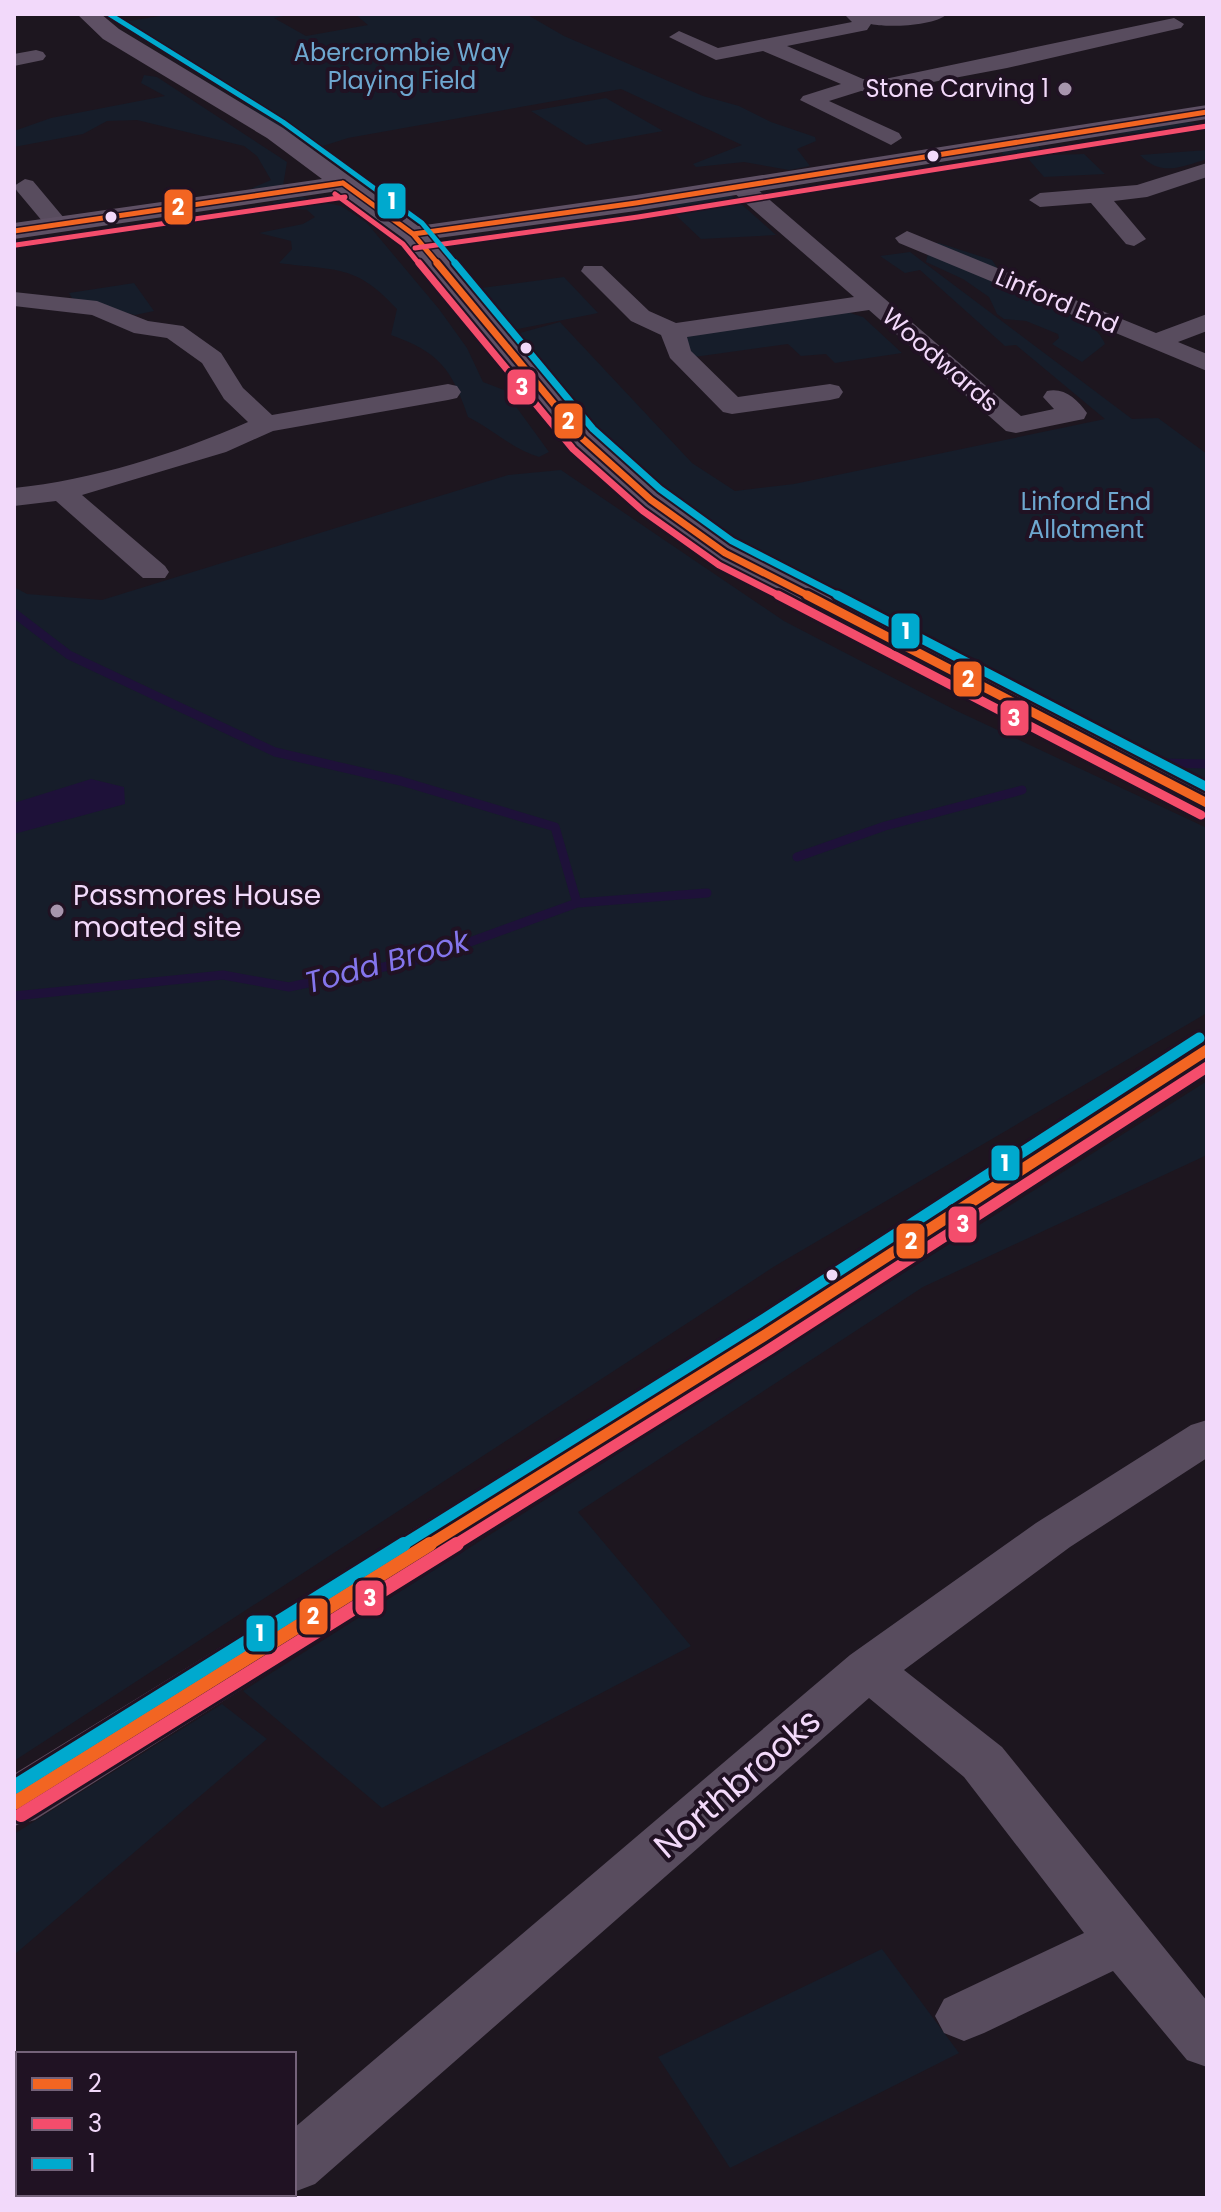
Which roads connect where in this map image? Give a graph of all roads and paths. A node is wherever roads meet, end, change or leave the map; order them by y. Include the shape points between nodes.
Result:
1 (88, 14) edge
2 (937, 14) edge
3 (1146, 14) edge
4 (859, 16) edge
5 (1174, 24) junction
6 (1196, 32) dead end
7 (679, 37) dead end
8 (767, 45) junction
9 (36, 56) dead end
10 (14, 60) edge
11 (860, 85) junction
12 (1206, 113) edge
13 (891, 138) dead end
14 (1207, 170) edge
15 (343, 183) junction
16 (25, 186) dead end
17 (741, 187) junction
18 (1098, 197) junction
19 (1040, 200) dead end
20 (56, 223) junction
21 (14, 231) edge
22 (413, 234) junction
23 (907, 238) dead end
24 (1134, 239) dead end
25 (593, 271) dead end
26 (14, 299) edge
27 (874, 302) junction
28 (1207, 322) edge
29 (673, 331) junction
30 (1154, 342) junction
31 (1207, 363) edge
32 (448, 392) dead end
33 (830, 392) dead end
34 (1056, 397) dead end
35 (266, 424) junction
36 (62, 492) junction
37 (14, 497) edge
38 (154, 572) dead end
39 (1207, 803) edge
40 (1207, 1050) edge
41 (1207, 1436) edge
42 (868, 1669) junction
43 (14, 1803) edge
44 (1122, 1941) junction
45 (964, 2016) dead end
46 (1207, 2042) edge
47 (296, 2163) edge

1 - 15 street via 111,34 275,133
2 - 4 street via 885,22
3 - 5 street
4 - 8 street via 860,26
5 - 6 street
5 - 11 street via 900,83
7 - 8 street via 716,54
8 - 11 street
9 - 10 street
11 - 13 street via 810,100
12 - 17 street
14 - 18 street via 1150,190
15 - 20 street
15 - 22 street
16 - 20 street
17 - 22 street
17 - 27 street, Woodwards
18 - 19 street
18 - 24 street
20 - 21 street
22 - 39 street via 583,439 651,500 725,553
23 - 30 street, Linford End
25 - 29 street via 640,316
26 - 35 street via 97,308 143,328 174,331 212,358 233,393
27 - 29 street, Woodwards
27 - 34 street, Woodwards via 1016,425 1074,413
28 - 30 street
29 - 33 street via 679,353 732,406
30 - 31 street, Linford End
32 - 35 street
35 - 36 street via 216,446
36 - 37 street
36 - 38 street
40 - 43 main road via 898,1252
41 - 42 street, Northbrooks via 1053,1535
42 - 44 street via 983,1762
42 - 47 street, Northbrooks
44 - 45 street
44 - 46 street

